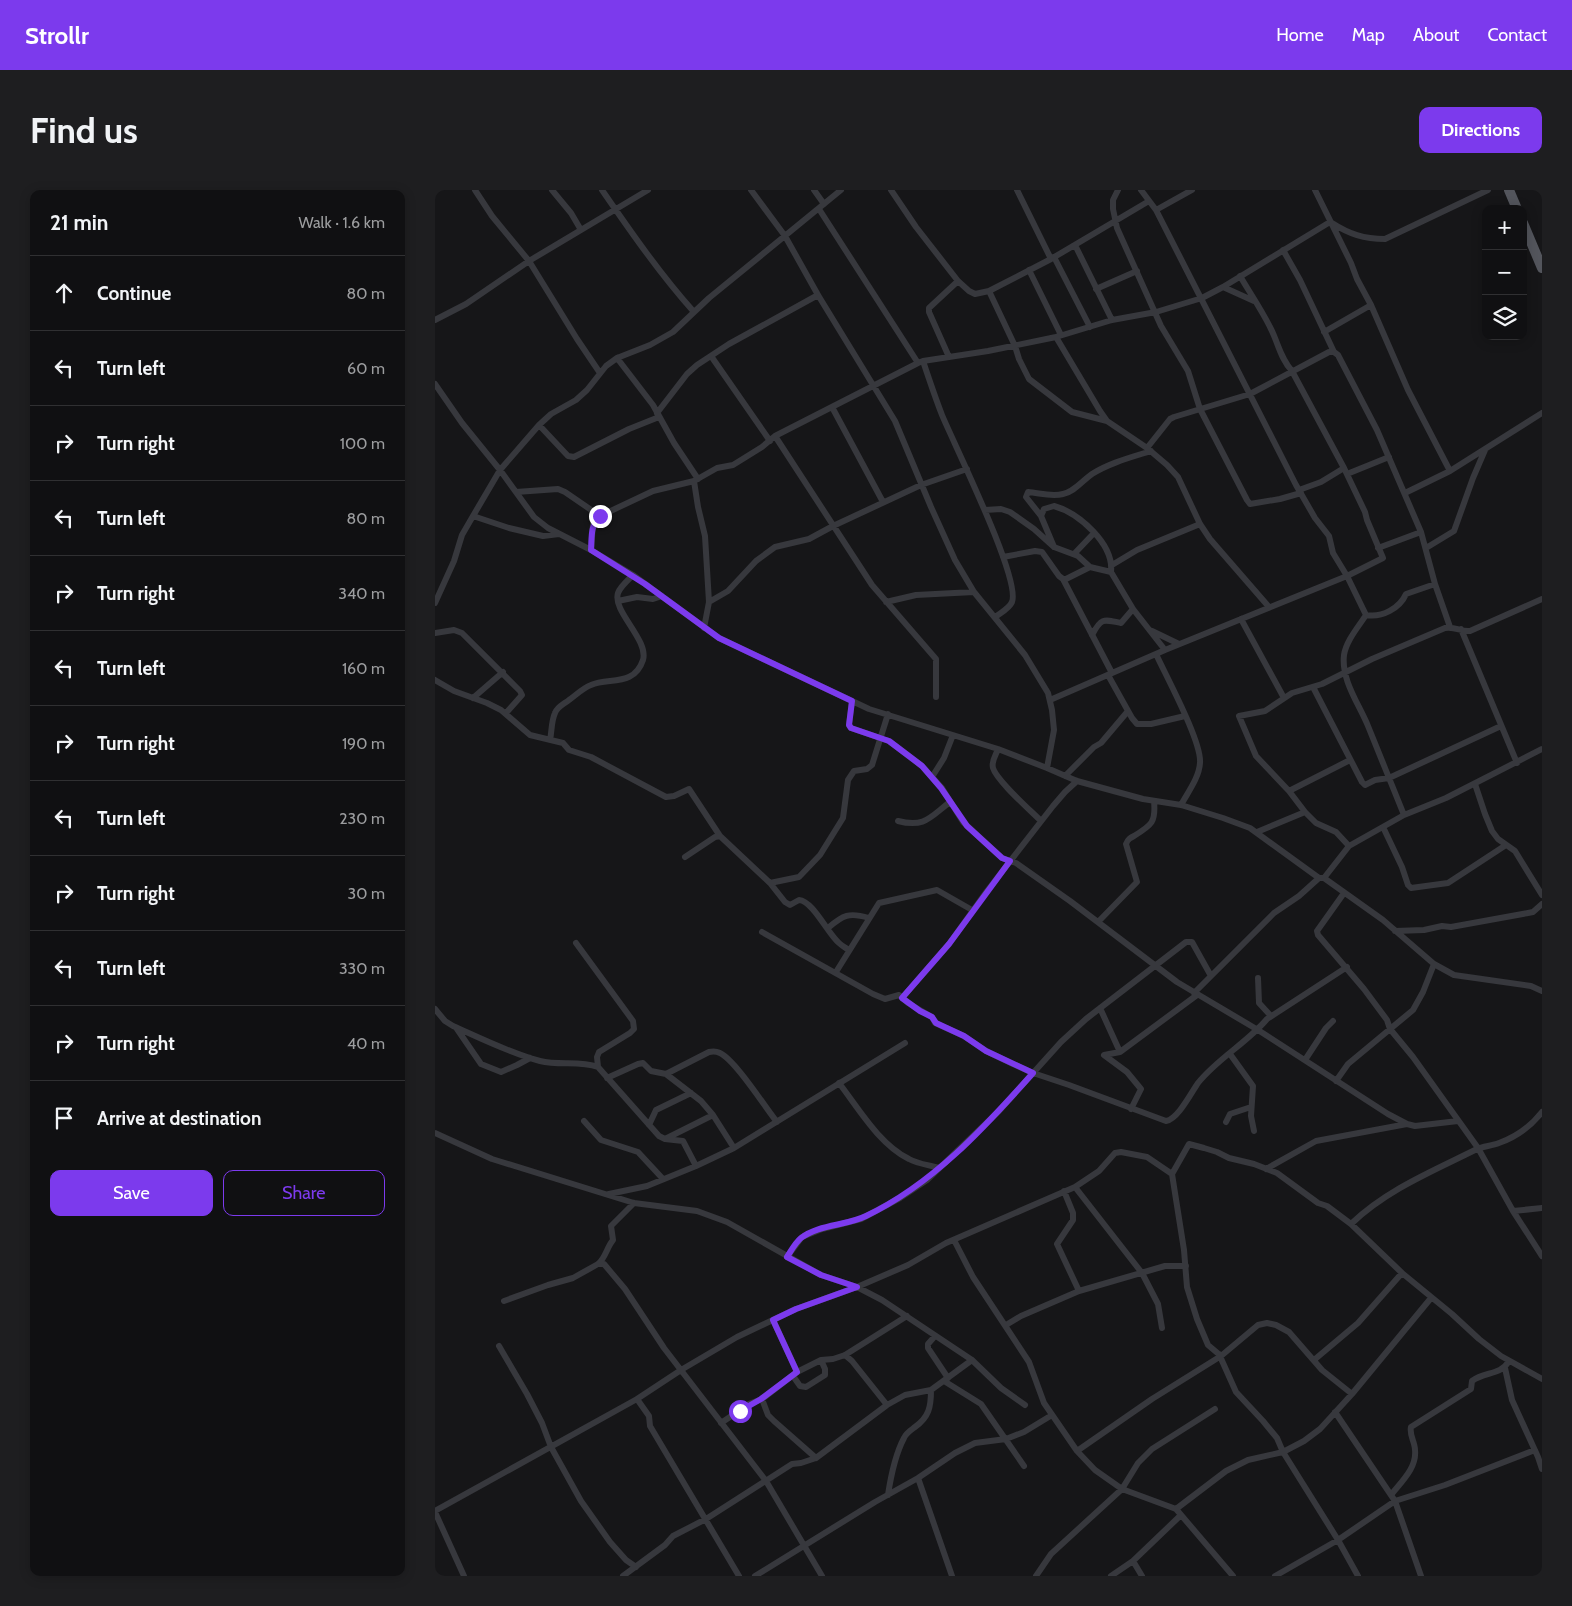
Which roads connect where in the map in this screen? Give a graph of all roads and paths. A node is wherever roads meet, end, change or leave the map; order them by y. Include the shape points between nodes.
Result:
1 (475, 190) edge
2 (552, 190) edge
3 (602, 190) edge
4 (647, 190) edge
5 (751, 190) edge
6 (814, 190) edge
7 (841, 190) edge
8 (891, 190) edge
9 (1017, 190) edge
10 (1118, 190) edge
11 (1141, 190) edge
12 (1192, 190) edge
13 (1315, 190) edge
14 (1488, 190) edge
15 (1509, 190) edge
16 (1149, 201) junction
17 (1515, 205) edge
18 (821, 206) junction
19 (615, 209) junction
20 (1156, 210) junction
21 (1115, 221) junction
22 (1330, 222) junction
23 (581, 230) junction
24 (1527, 232) edge
25 (785, 236) junction
26 (1075, 245) junction
27 (1283, 250) junction
28 (1053, 258) junction
29 (529, 261) junction
30 (1542, 268) edge
31 (1029, 270) junction
32 (1137, 272) junction
33 (1240, 276) junction
34 (958, 281) junction
35 (1223, 287) junction
36 (1096, 288) junction
37 (989, 291) junction
38 (817, 295) junction
39 (1202, 298) junction
40 (1255, 301) junction
41 (1371, 305) junction
42 (694, 312) junction
43 (1156, 312) junction
44 (435, 320) edge
45 (1111, 320) junction
46 (1090, 326) junction
47 (1324, 332) junction
48 (1058, 336) junction
49 (1015, 346) junction
50 (1334, 352) junction
51 (711, 356) junction
52 (949, 357) junction
53 (617, 358) junction
54 (921, 362) junction
55 (1292, 371) junction
56 (600, 373) junction
57 (435, 386) edge
58 (873, 386) junction
59 (1250, 394) junction
60 (832, 407) junction
61 (1200, 409) junction
62 (1542, 413) edge
63 (658, 415) junction
64 (1107, 421) junction
65 (539, 425) junction
66 (773, 438) junction
67 (1486, 449) junction
68 (1149, 450) junction
69 (1389, 457) junction
70 (967, 469) junction
71 (500, 470) junction
72 (1346, 471) junction
73 (1450, 471) junction
74 (696, 480) junction
75 (921, 485) junction
76 (517, 492) junction
77 (1300, 492) junction
78 (1405, 493) junction
79 (883, 502) junction
80 (985, 510) junction
81 (473, 516) junction
82 (600, 516) junction
83 (1041, 516) junction
84 (1200, 524) junction
85 (833, 526) junction
86 (1421, 532) junction
87 (1094, 533) junction
88 (560, 534) junction
89 (1054, 547) junction
90 (1378, 548) junction
91 (1426, 548) junction
92 (591, 550) junction
93 (1074, 554) junction
94 (1003, 557) junction
95 (1090, 568) junction
96 (1112, 569) junction
97 (633, 575) junction
98 (1347, 576) junction
99 (1063, 578) junction
100 (1435, 584) junction
101 (974, 592) junction
102 (662, 596) junction
103 (1542, 599) edge
104 (618, 601) junction
105 (709, 602) junction
106 (886, 602) junction
107 (435, 603) edge
108 (1269, 607) junction
109 (1133, 609) junction
110 (1366, 615) junction
111 (995, 617) junction
112 (1241, 618) junction
113 (1450, 627) junction
114 (704, 628) junction
115 (1461, 630) junction
116 (1152, 631) junction
117 (435, 633) edge
118 (1092, 635) junction
119 (1179, 644) junction
120 (1165, 650) junction
121 (1156, 654) junction
122 (503, 672) junction
123 (1345, 672) junction
124 (1110, 674) junction
125 (435, 680) edge
126 (1313, 687) junction
127 (936, 697) dead end
128 (473, 698) junction
129 (1285, 698) junction
130 (1050, 700) junction
131 (852, 701) junction
132 (1128, 711) junction
133 (506, 713) junction
134 (888, 714) junction
135 (1185, 716) junction
136 (1501, 726) junction
137 (953, 735) junction
138 (880, 737) junction
139 (550, 740) junction
140 (998, 749) junction
141 (1542, 749) edge
142 (1351, 760) junction
143 (1517, 763) junction
144 (1047, 768) junction
145 (1065, 776) junction
146 (932, 777) junction
147 (1389, 778) junction
148 (1077, 781) junction
149 (1475, 784) junction
150 (1289, 791) junction
151 (1154, 801) junction
152 (950, 802) junction
153 (1181, 805) junction
154 (1305, 812) junction
155 (1404, 815) junction
156 (1041, 820) junction
157 (898, 821) dead end
158 (1383, 827) junction
159 (1257, 832) junction
160 (721, 836) junction
161 (1506, 845) junction
162 (1349, 846) junction
163 (685, 857) dead end
164 (1010, 861) junction
165 (1321, 878) junction
166 (770, 883) junction
167 (1344, 893) junction
168 (1542, 895) edge
169 (1542, 904) edge
170 (972, 910) junction
171 (869, 918) junction
172 (1097, 922) junction
173 (828, 928) junction
174 (1395, 931) junction
175 (762, 932) dead end
176 (576, 943) dead end
177 (849, 950) junction
178 (1434, 964) junction
179 (1155, 966) junction
180 (1347, 967) junction
181 (836, 972) junction
182 (1211, 976) junction
183 (1258, 978) dead end
184 (1542, 991) edge
185 (1195, 994) junction
186 (902, 998) junction
187 (1100, 1008) junction
188 (435, 1009) edge
189 (1271, 1016) junction
190 (1333, 1021) dead end
191 (457, 1028) junction
192 (1390, 1029) junction
193 (1258, 1030) junction
194 (905, 1043) dead end
195 (1121, 1052) junction
196 (1230, 1054) junction
197 (530, 1058) junction
198 (1305, 1060) junction
199 (598, 1067) junction
200 (1033, 1073) junction
201 (666, 1074) junction
202 (607, 1078) junction
203 (1336, 1081) junction
204 (839, 1083) junction
205 (691, 1093) junction
206 (1251, 1107) junction
207 (1131, 1109) junction
208 (1542, 1112) edge
209 (713, 1114) junction
210 (1458, 1120) junction
211 (584, 1121) dead end
212 (777, 1122) junction
213 (1226, 1122) dead end
214 (1407, 1124) junction
215 (649, 1125) junction
216 (1254, 1131) dead end
217 (435, 1133) edge
218 (665, 1139) junction
219 (734, 1148) junction
220 (1478, 1148) junction
221 (696, 1166) junction
222 (939, 1168) junction
223 (1266, 1169) junction
224 (1172, 1174) junction
225 (663, 1180) junction
226 (1075, 1187) junction
227 (623, 1190) junction
228 (1064, 1192) junction
229 (609, 1194) junction
230 (627, 1201) junction
231 (634, 1203) junction
232 (1542, 1208) edge
233 (1513, 1210) junction
234 (1351, 1224) junction
235 (954, 1240) junction
236 (1542, 1256) edge
237 (787, 1257) junction
238 (598, 1264) junction
239 (1186, 1266) junction
240 (1142, 1274) junction
241 (1402, 1274) junction
242 (857, 1287) junction
243 (1079, 1291) junction
244 (1431, 1298) junction
245 (504, 1301) dead end
246 (907, 1316) junction
247 (773, 1320) junction
248 (1006, 1326) junction
249 (1162, 1328) dead end
250 (935, 1336) junction
251 (499, 1346) dead end
252 (845, 1355) junction
253 (1220, 1356) junction
254 (821, 1360) junction
255 (972, 1360) junction
256 (1314, 1360) junction
257 (1509, 1361) junction
258 (1505, 1368) junction
259 (681, 1370) junction
260 (795, 1374) junction
261 (1542, 1379) edge
262 (946, 1380) junction
263 (931, 1390) junction
264 (1352, 1394) junction
265 (637, 1399) junction
266 (761, 1399) junction
267 (887, 1405) junction
268 (1025, 1405) dead end
269 (1215, 1409) dead end
270 (1335, 1412) junction
271 (1052, 1415) junction
272 (721, 1423) junction
273 (1006, 1439) junction
274 (551, 1447) junction
275 (1535, 1450) junction
276 (1077, 1451) junction
277 (1283, 1452) junction
278 (816, 1458) junction
279 (1024, 1466) dead end
280 (1542, 1469) edge
281 (918, 1478) junction
282 (765, 1481) junction
283 (1122, 1489) junction
284 (887, 1494) junction
285 (1393, 1498) junction
286 (1176, 1509) junction
287 (435, 1511) edge
288 (1181, 1515) junction
289 (706, 1519) junction
290 (1338, 1540) junction
291 (804, 1546) junction
292 (1133, 1561) junction
293 (636, 1567) junction
294 (464, 1576) edge
295 (623, 1576) edge
296 (739, 1576) edge
297 (755, 1576) edge
298 (822, 1576) edge
299 (952, 1576) edge
300 (1036, 1576) edge
301 (1111, 1576) edge
302 (1141, 1576) edge
303 (1233, 1576) edge
304 (1275, 1576) edge
305 (1358, 1576) edge
306 (1421, 1576) edge

1 - 29 street
2 - 23 street
3 - 19 street
4 - 19 street
5 - 25 street
6 - 18 street
7 - 18 street
8 - 34 street
9 - 28 street
10 - 21 street via 1113,200
11 - 16 street
12 - 20 street
13 - 22 street
14 - 22 street via 1385,239 1369,239 1346,232
15 - 17 main road
16 - 20 street
16 - 21 street
18 - 25 street
18 - 54 street
19 - 23 street
19 - 42 street via 667,282
20 - 39 street
21 - 26 street
21 - 32 street
22 - 27 street
22 - 41 street
23 - 29 street
24 - 30 main road
25 - 38 street
25 - 42 street
26 - 28 street
26 - 36 street
27 - 33 street
27 - 47 street
28 - 31 street
28 - 46 street
29 - 44 street via 466,304
29 - 56 street
31 - 37 street
31 - 48 street
32 - 36 street
32 - 43 street
33 - 35 street
33 - 40 street
34 - 37 street via 972,294
34 - 52 street via 929,308
35 - 39 street
35 - 40 street
36 - 45 street
37 - 49 street
38 - 51 street
38 - 58 street
39 - 43 street
39 - 59 street
40 - 55 street
41 - 47 street
41 - 73 street via 1408,390
42 - 53 street via 663,339
43 - 45 street
43 - 61 street via 1188,371
45 - 46 street
46 - 48 street
47 - 50 street
48 - 49 street
48 - 64 street
49 - 52 street
49 - 64 street via 1027,376 1036,385 1072,412
50 - 55 street
50 - 69 street
51 - 63 street via 691,369
51 - 66 street
52 - 54 street
53 - 56 street
53 - 63 street
54 - 58 street
54 - 70 street
55 - 59 street
55 - 72 street
56 - 65 street via 576,400
57 - 71 street
58 - 60 street
58 - 75 street via 895,421
59 - 61 street
59 - 77 street
60 - 66 street
60 - 79 street
61 - 68 street via 1170,419
61 - 77 street via 1250,504
62 - 67 street
63 - 65 street via 574,457 568,456
63 - 74 street
64 - 68 street
65 - 71 street
66 - 74 street via 733,465 717,468
66 - 85 street
67 - 73 street
67 - 91 street via 1454,531
68 - 83 street via 1097,472 1068,493 1050,496 1028,492 1026,497
68 - 84 street via 1178,477
69 - 72 street
69 - 78 street
70 - 75 street
70 - 80 street
71 - 76 street
71 - 81 street
72 - 77 street
72 - 90 street
73 - 78 street
74 - 82 street via 653,491
74 - 105 street via 705,536
75 - 79 street
75 - 101 street via 955,560
76 - 82 street via 558,489
76 - 88 street via 534,516
77 - 98 street via 1329,536 1333,553
78 - 86 street
79 - 85 street
80 - 89 street via 1009,512
80 - 94 street
81 - 88 street via 543,536
81 - 107 street
82 - 92 street via 592,528
83 - 87 street via 1042,511 1049,507 1061,508 1079,518
83 - 89 street
84 - 96 street via 1137,550
84 - 108 street
85 - 105 street via 805,541 775,547 756,561 728,591
85 - 106 street
86 - 90 street
86 - 91 street
87 - 93 street
87 - 96 street via 1103,544
88 - 92 street
89 - 93 street
90 - 98 street via 1383,558
91 - 100 street
92 - 97 street
93 - 95 street
94 - 99 street via 1042,552
94 - 111 street via 1012,587 1012,602
95 - 96 street
95 - 99 street
96 - 109 street
97 - 102 street
97 - 104 street via 618,593
98 - 108 street
98 - 110 street
99 - 118 street
100 - 110 street via 1406,594 1402,603 1379,616
100 - 113 street
101 - 106 street via 916,595
101 - 111 street
102 - 104 street
102 - 114 street
103 - 115 street via 1477,629
104 - 139 street via 644,649 640,666 622,680 589,685 557,709
105 - 114 street
106 - 127 street via 937,659
108 - 112 street
109 - 116 street
109 - 118 street via 1121,623 1106,620 1099,623
110 - 123 street via 1346,648
111 - 130 street via 1025,655
112 - 119 street
112 - 129 street
113 - 115 street
113 - 123 street
114 - 131 street
115 - 136 street
116 - 119 street
116 - 120 street
117 - 122 street via 454,630 462,633
118 - 124 street
119 - 120 street
120 - 121 street
121 - 124 street
121 - 135 street
122 - 128 street
122 - 133 street via 522,694
123 - 126 street
123 - 147 street
124 - 130 street
124 - 132 street
125 - 128 street
126 - 129 street
126 - 142 street
128 - 133 street
129 - 150 street via 1265,711 1239,716 1256,756
130 - 144 street via 1054,730
131 - 134 street
131 - 138 street via 849,726
132 - 135 street via 1141,725
132 - 145 street via 1101,743
133 - 139 street via 530,735
134 - 137 street
134 - 138 street
135 - 153 street via 1199,750 1200,764
136 - 143 street
136 - 147 street
137 - 140 street
137 - 146 street
138 - 146 street via 913,759
138 - 166 street via 872,765 854,771 848,780 843,818 820,854 799,878
139 - 160 street via 563,743 569,750 591,757 666,797 689,789
140 - 144 street
140 - 156 street via 993,760 994,769
141 - 143 street
142 - 147 street via 1365,785
142 - 150 street
143 - 149 street
144 - 145 street
145 - 148 street
146 - 152 street
147 - 155 street
148 - 151 street
148 - 156 street
149 - 155 street
149 - 161 street via 1492,831
150 - 154 street
151 - 153 street
151 - 172 street via 1155,814 1151,825 1126,844 1137,882
152 - 157 street via 921,823
152 - 164 street via 967,826 1002,858
153 - 159 street
154 - 159 street
154 - 162 street via 1316,823 1336,832
155 - 158 street
156 - 164 street
158 - 161 street via 1411,888 1448,883
158 - 162 street
159 - 165 street
160 - 163 street
160 - 166 street
161 - 168 street via 1515,852
162 - 165 street
164 - 170 street
164 - 172 street
165 - 167 street
165 - 182 street via 1274,913
166 - 173 street via 787,904 799,900 805,902
167 - 174 street
167 - 180 street via 1317,931
169 - 174 street via 1533,912 1451,927
170 - 171 street via 941,891 932,890 879,903
170 - 186 street via 949,944
171 - 173 street via 857,915 843,917
171 - 177 street
172 - 179 street
173 - 177 street
174 - 178 street
175 - 181 street
176 - 199 street via 634,1025 631,1033 599,1052
177 - 181 street
178 - 184 street via 1458,977 1531,986
178 - 192 street via 1413,1010
179 - 182 street via 1189,941
179 - 185 street
179 - 187 street
180 - 189 street
180 - 192 street via 1387,1020
181 - 186 street via 884,998 898,994
182 - 185 street
183 - 189 street via 1259,1003
185 - 193 street
185 - 195 street
186 - 200 street via 936,1023
187 - 195 street
187 - 200 street via 1061,1042
188 - 191 street via 445,1021
189 - 193 street
190 - 198 street
191 - 197 street
191 - 197 street via 483,1066 501,1072
192 - 203 street via 1348,1064
192 - 210 street
193 - 196 street
193 - 198 street
194 - 204 street
195 - 207 street via 1104,1055 1127,1072 1141,1089
196 - 206 street via 1253,1086
196 - 207 street via 1205,1076 1171,1120 1161,1120
197 - 199 street
198 - 203 street
199 - 202 street
200 - 207 street
200 - 222 street via 999,1111
201 - 202 street via 651,1071 643,1063
201 - 205 street
201 - 212 street via 709,1052 721,1053 732,1062
202 - 215 street
203 - 214 street
204 - 212 street
204 - 222 street via 877,1133 896,1150 912,1161
205 - 209 street
205 - 215 street via 656,1110
206 - 213 street via 1230,1114
206 - 216 street
208 - 220 street via 1516,1135 1498,1144
209 - 218 street
209 - 219 street
210 - 214 street via 1415,1126
210 - 220 street
211 - 225 street via 601,1140 638,1152
212 - 219 street
214 - 223 street via 1316,1141
215 - 218 street
217 - 229 street via 492,1159
218 - 221 street via 683,1141
219 - 221 street
220 - 233 street
220 - 234 street via 1413,1180 1367,1208
221 - 225 street
222 - 237 street via 884,1208 861,1219 802,1237
223 - 224 street via 1189,1144
223 - 234 street via 1277,1173
224 - 226 street via 1147,1157 1121,1152 1115,1153 1099,1171
224 - 239 street
225 - 227 street
226 - 228 street
226 - 240 street
227 - 229 street
227 - 230 street
228 - 235 street
228 - 243 street via 1073,1220 1057,1244
229 - 230 street
230 - 231 street
231 - 237 street via 706,1213
231 - 238 street via 612,1224 613,1240
232 - 233 street
233 - 236 street
234 - 241 street
235 - 242 street
235 - 248 street via 973,1277
237 - 242 street via 821,1275
238 - 245 street via 573,1278
238 - 259 street via 604,1264 625,1289
239 - 240 street via 1165,1266
239 - 253 street via 1187,1287 1197,1319 1208,1344
240 - 243 street
240 - 249 street via 1158,1304
241 - 244 street
241 - 256 street via 1358,1323
242 - 246 street
242 - 247 street
243 - 248 street via 1021,1316
244 - 257 street
244 - 264 street
246 - 250 street
246 - 252 street
247 - 259 street
247 - 260 street
248 - 271 street via 1029,1362 1044,1403
250 - 255 street
250 - 262 street via 928,1348
251 - 274 street via 527,1394
252 - 254 street
252 - 267 street
253 - 256 street via 1258,1325 1267,1322 1289,1332
253 - 276 street
253 - 277 street via 1236,1392 1277,1438
254 - 260 street
254 - 260 street via 825,1375 806,1387 800,1386
255 - 262 street
255 - 268 street via 1001,1388
256 - 264 street
257 - 258 street
257 - 261 street
258 - 275 street via 1512,1400
258 - 285 street via 1477,1377 1471,1388 1411,1427 1415,1450 1413,1466
259 - 265 street
259 - 272 street
260 - 266 street
262 - 263 street
262 - 273 street via 981,1404
263 - 267 street via 905,1395
263 - 284 street via 928,1413 904,1436
264 - 270 street
265 - 274 street
265 - 289 street
266 - 272 street
266 - 278 street via 773,1421
267 - 278 street
269 - 283 street via 1152,1449 1138,1463
270 - 277 street via 1304,1441
270 - 285 street
271 - 273 street via 1025,1432
271 - 276 street
272 - 282 street
273 - 279 street
273 - 281 street via 975,1443
274 - 287 street
274 - 293 street via 581,1501 610,1542
275 - 280 street
275 - 285 street via 1445,1485
276 - 283 street via 1095,1470
277 - 286 street via 1248,1460 1226,1471
277 - 290 street
278 - 282 street via 792,1464
281 - 284 street
281 - 299 street
282 - 289 street
282 - 291 street
283 - 286 street
283 - 300 street via 1051,1554
284 - 291 street
285 - 290 street
285 - 306 street
286 - 288 street
287 - 294 street
288 - 292 street
288 - 303 street
289 - 293 street via 673,1536
289 - 296 street
290 - 304 street
290 - 305 street
291 - 297 street
291 - 298 street
292 - 301 street
292 - 302 street
293 - 295 street

